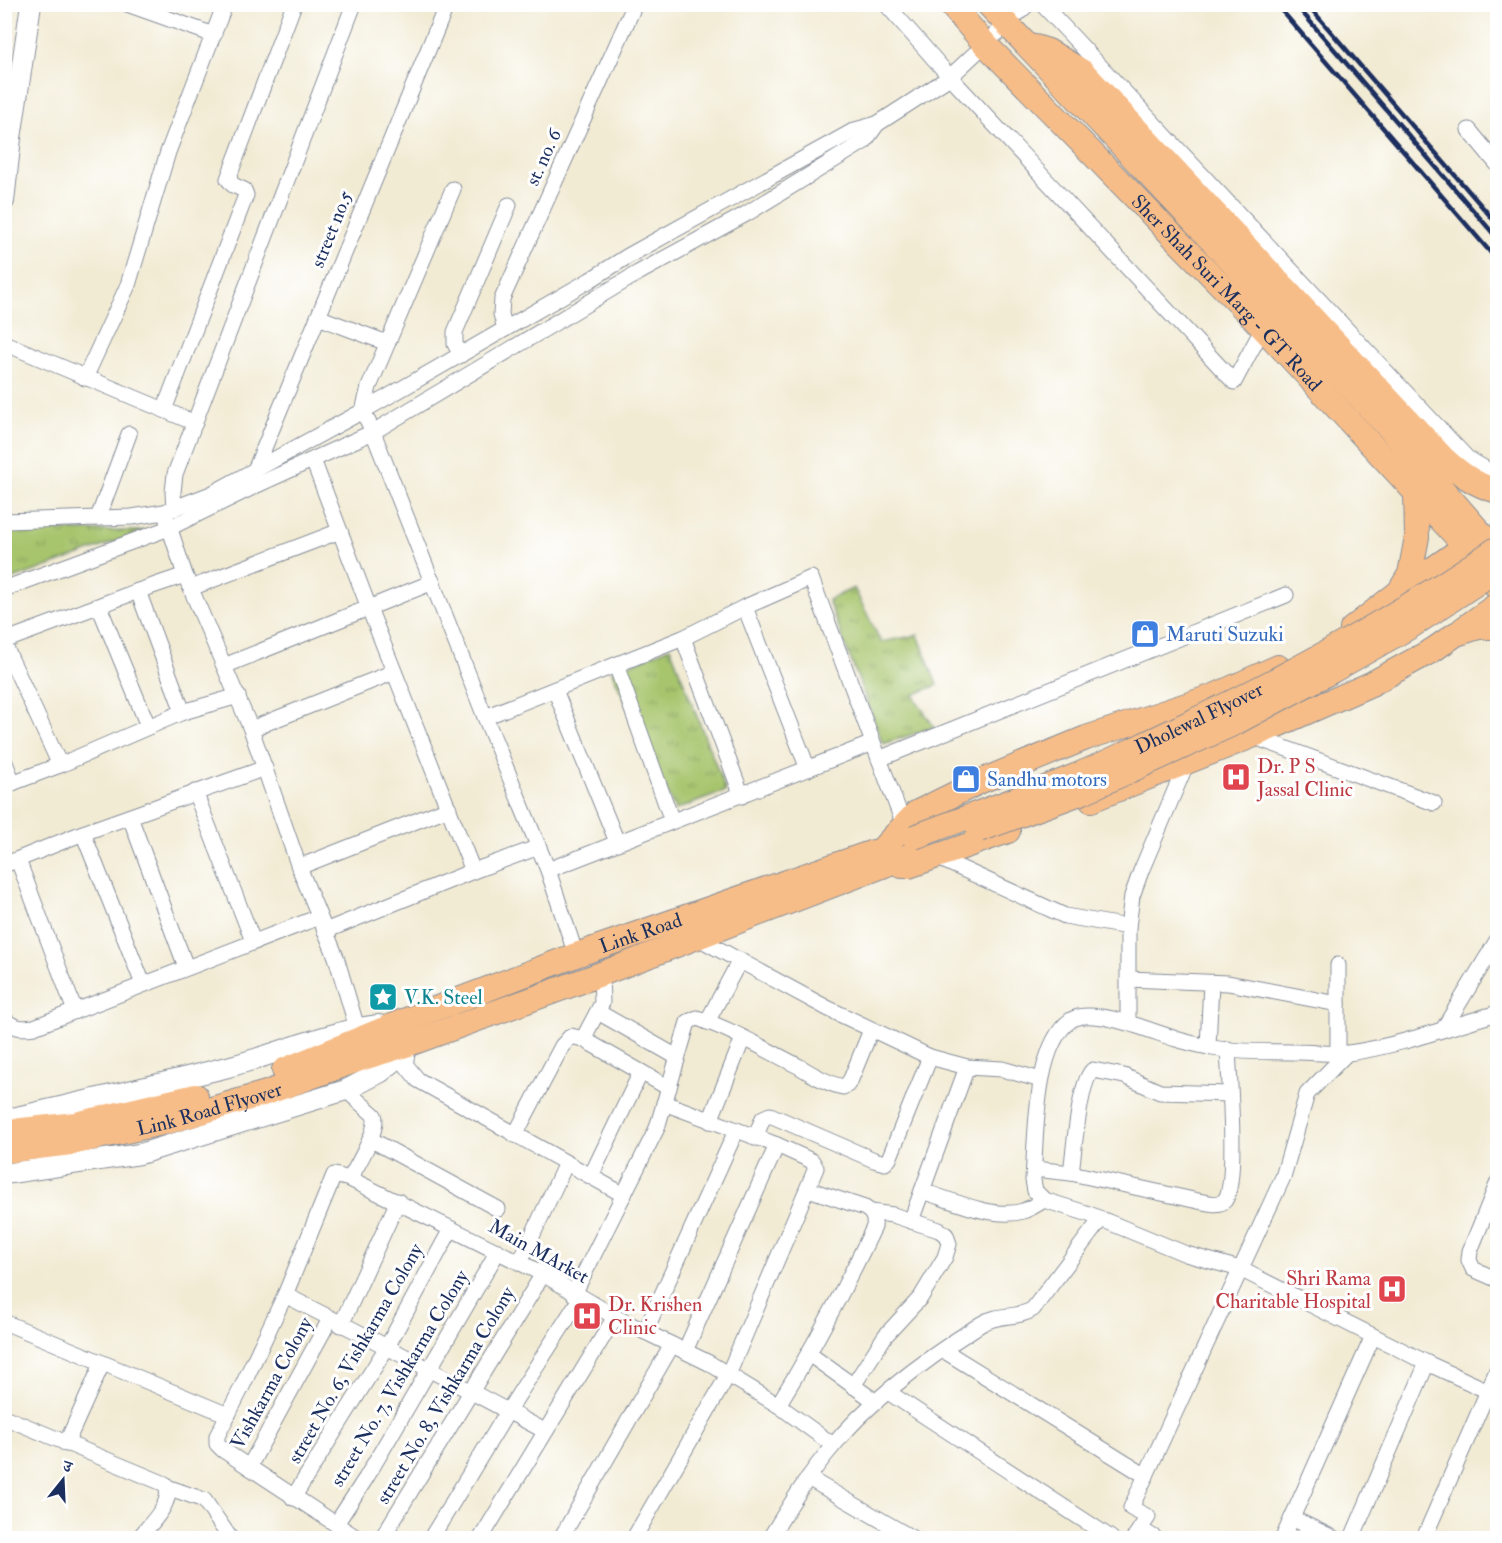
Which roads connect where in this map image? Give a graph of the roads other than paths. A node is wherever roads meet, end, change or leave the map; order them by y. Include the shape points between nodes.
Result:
1 (31, 4) edge
2 (127, 4) edge
3 (225, 4) edge
4 (294, 4) edge
5 (354, 4) edge
6 (447, 4) edge
7 (635, 4) edge
8 (886, 4) edge
9 (950, 4) edge
10 (988, 4) edge
11 (1028, 4) edge
12 (1042, 4) edge
13 (1006, 25) junction
14 (214, 35) junction
15 (985, 44) junction
16 (1024, 44) junction
17 (950, 78) junction
18 (877, 124) junction
19 (1469, 130) dead end
20 (1497, 165) edge
21 (453, 189) dead end
22 (4, 201) edge
23 (509, 204) dead end
24 (318, 317) junction
25 (1263, 328) junction
26 (505, 329) junction
27 (4, 343) edge
28 (387, 344) junction
29 (461, 355) junction
30 (85, 378) junction
31 (164, 410) junction
32 (363, 411) junction
33 (195, 423) junction
34 (373, 432) junction
35 (129, 434) dead end
36 (313, 460) junction
37 (255, 470) junction
38 (1497, 476) edge
39 (1497, 491) edge
40 (1416, 493) junction
41 (169, 511) junction
42 (98, 518) junction
43 (4, 521) edge
44 (170, 528) junction
45 (340, 531) junction
46 (1481, 543) edge
47 (1497, 553) edge
48 (1497, 569) edge
49 (188, 581) junction
50 (433, 582) junction
51 (1497, 588) edge
52 (4, 589) edge
53 (138, 591) junction
54 (1400, 592) junction
55 (1286, 595) dead end
56 (1497, 604) edge
57 (99, 606) junction
58 (745, 607) junction
59 (369, 608) junction
60 (1497, 627) edge
61 (1456, 634) junction
62 (682, 638) junction
63 (4, 642) edge
64 (616, 665) junction
65 (224, 666) junction
66 (394, 672) junction
67 (555, 690) junction
68 (238, 696) junction
69 (183, 712) junction
70 (485, 717) junction
71 (148, 726) junction
72 (251, 729) junction
73 (1252, 736) junction
74 (873, 743) junction
75 (879, 759) junction
76 (4, 760) edge
77 (1187, 762) junction
78 (60, 765) junction
79 (265, 768) junction
80 (808, 769) junction
81 (9, 784) edge
82 (195, 792) junction
83 (742, 796) junction
84 (1434, 803) dead end
85 (448, 808) junction
86 (130, 817) junction
87 (672, 821) junction
88 (83, 833) junction
89 (617, 842) junction
90 (918, 843) junction
91 (539, 848) junction
92 (882, 858) junction
93 (11, 862) edge
94 (299, 867) junction
95 (548, 870) junction
96 (473, 871) junction
97 (322, 924) junction
98 (1128, 927) junction
99 (698, 938) junction
100 (1497, 939) edge
101 (253, 941) junction
102 (576, 955) junction
103 (740, 960) junction
104 (1338, 965) dead end
105 (186, 967) junction
106 (601, 974) junction
107 (1128, 979) junction
108 (1211, 983) junction
109 (143, 984) junction
110 (1338, 1004) junction
111 (75, 1011) junction
112 (598, 1012) junction
113 (1497, 1013) edge
114 (4, 1018) edge
115 (707, 1022) junction
116 (1128, 1023) junction
117 (1444, 1028) junction
118 (871, 1030) junction
119 (405, 1033) junction
120 (743, 1038) junction
121 (583, 1039) junction
122 (356, 1043) junction
123 (1208, 1047) junction
124 (1228, 1049) junction
125 (1342, 1054) junction
126 (677, 1057) junction
127 (930, 1057) junction
128 (967, 1067) junction
129 (641, 1072) junction
130 (1041, 1080) junction
131 (669, 1088) junction
132 (346, 1090) junction
133 (1230, 1094) junction
134 (664, 1103) junction
135 (4, 1120) edge
136 (710, 1121) junction
137 (736, 1131) junction
138 (4, 1132) edge
139 (515, 1135) junction
140 (755, 1138) junction
141 (370, 1139) junction
142 (777, 1145) junction
143 (4, 1151) edge
144 (140, 1154) junction
145 (566, 1163) junction
146 (1034, 1168) junction
147 (1071, 1173) junction
148 (4, 1174) edge
149 (591, 1176) junction
150 (350, 1179) junction
151 (1497, 1182) edge
152 (4, 1185) edge
153 (808, 1189) junction
154 (922, 1191) junction
155 (624, 1195) junction
156 (1044, 1200) junction
157 (398, 1201) junction
158 (498, 1209) dead end
159 (871, 1212) junction
160 (1101, 1219) junction
161 (912, 1221) junction
162 (451, 1229) junction
163 (498, 1251) junction
164 (520, 1262) junction
165 (1240, 1269) junction
166 (543, 1274) junction
167 (1497, 1280) edge
168 (285, 1296) junction
169 (578, 1296) junction
170 (615, 1317) junction
171 (4, 1322) edge
172 (336, 1322) junction
173 (645, 1332) junction
174 (1373, 1336) junction
175 (387, 1347) junction
176 (679, 1348) junction
177 (943, 1350) junction
178 (809, 1354) junction
179 (1427, 1363) junction
180 (102, 1364) junction
181 (1497, 1368) edge
182 (430, 1370) junction
183 (728, 1375) junction
184 (853, 1386) junction
185 (472, 1391) junction
186 (1488, 1391) junction
187 (882, 1397) junction
188 (778, 1405) junction
189 (508, 1411) junction
190 (228, 1415) junction
191 (4, 1417) edge
192 (545, 1431) junction
193 (66, 1444) junction
194 (833, 1445) junction
195 (249, 1467) junction
196 (1146, 1476) junction
197 (808, 1478) junction
198 (167, 1487) junction
199 (293, 1497) junction
200 (1292, 1518) junction
201 (336, 1524) junction
202 (1137, 1534) edge
203 (139, 1539) edge
204 (230, 1539) edge
205 (357, 1539) edge
206 (382, 1539) edge
207 (431, 1539) edge
208 (481, 1539) edge
209 (561, 1539) edge
210 (634, 1539) edge
211 (770, 1539) edge
212 (912, 1539) edge
213 (1111, 1539) edge
214 (1155, 1539) edge
215 (1283, 1539) edge
216 (1333, 1539) edge
217 (1352, 1539) edge
218 (1424, 1539) edge

1 - 22 street
2 - 14 street
3 - 14 street
4 - 31 street via 228,179 246,195
5 - 33 street
6 - 24 street, street no.5
7 - 26 street, st. no. 6 via 502,299
8 - 17 street
9 - 15 main road, Sher Shah Suri Marg - GT Road
10 - 13 main road, Sher Shah Suri Marg - GT Road
11 - 13 street
12 - 38 street via 1467,458
13 - 15 street
13 - 16 main road, Sher Shah Suri Marg - GT Road
14 - 30 street via 168,152 128,285
15 - 17 street
15 - 25 main road, Sher Shah Suri Marg - GT Road
16 - 39 main road via 1048,51 1083,72 1443,458 1474,482
16 - 46 main road, Sher Shah Suri Marg - GT Road via 1390,429
17 - 18 street
17 - 25 street via 1234,382
18 - 26 street via 855,130 627,256
18 - 34 street via 865,141 746,214 638,273
19 - 20 street
21 - 28 street
23 - 29 street via 455,332 455,344
24 - 28 street
24 - 37 street, street no.5
25 - 40 main road, Sher Shah Suri Marg - GT Road
26 - 29 street
27 - 30 street
28 - 32 street
29 - 32 street
30 - 31 street
31 - 33 street
32 - 34 street
32 - 37 street
33 - 41 street via 176,474
34 - 36 street
34 - 50 street
35 - 42 street
36 - 44 street
36 - 45 street
37 - 41 street
40 - 46 main road, Sher Shah Suri Marg - GT Road
40 - 54 main road via 1417,537 1410,574
41 - 42 street
41 - 44 street
42 - 43 street
44 - 49 street
44 - 52 street
45 - 49 street
45 - 59 street
46 - 47 main road, Sher Shah Suri Marg - GT Road
46 - 51 main road, Sher Shah Suri Marg - GT Road
46 - 54 main road
46 - 90 main road, Dholewal Flyover, bridge via 1458,575 1296,671 1076,776
48 - 90 main road, Dholewal Flyover, bridge via 1413,625 1235,723 1083,792
49 - 53 street
49 - 65 street
50 - 59 street
50 - 70 street
53 - 57 street
53 - 69 street
54 - 90 main road via 1357,627 1299,658 1214,696 1086,738 916,813
55 - 75 street
56 - 61 main road
57 - 63 street
57 - 71 street
58 - 62 street
58 - 74 street via 811,578
58 - 80 street
59 - 65 street
59 - 66 street
60 - 61 main road via 1478,627
61 - 73 main road via 1371,684
62 - 64 street
62 - 83 street
63 - 78 street
64 - 67 street
64 - 87 street
65 - 68 street
66 - 72 street
66 - 85 street
67 - 70 street
67 - 89 street
68 - 69 street
68 - 72 street
69 - 71 street
70 - 91 street
71 - 78 street
72 - 79 street
73 - 77 main road
73 - 84 street
74 - 75 street
74 - 80 street
75 - 90 street
76 - 81 street
77 - 90 main road via 1019,827
77 - 98 street via 1138,877
78 - 81 street
79 - 82 street
79 - 94 street
80 - 83 street
82 - 86 street
82 - 101 street
83 - 87 street
85 - 94 street
85 - 96 street
86 - 88 street
86 - 105 street
87 - 89 street
88 - 93 street
88 - 109 street
89 - 95 street
90 - 92 main road, Dholewal Flyover
90 - 98 street via 1065,916
91 - 95 street
91 - 96 street
92 - 99 main road, Link Road
92 - 102 main road, Link Road
93 - 111 street
94 - 97 street
95 - 102 street
96 - 97 street
97 - 101 street
97 - 122 street via 336,957
98 - 107 street
99 - 103 street
99 - 106 main road, Link Road
100 - 117 street
101 - 105 street
102 - 119 main road, Link Road
103 - 115 street
103 - 118 street
104 - 110 street
105 - 109 street
106 - 112 street via 603,996
106 - 119 main road, Link Road
107 - 108 street
107 - 116 street
108 - 110 street via 1248,986
108 - 123 street
109 - 111 street
110 - 125 street
111 - 114 street via 22,1029
112 - 121 street
112 - 126 street
113 - 117 street
115 - 120 street
115 - 126 street via 697,1018 688,1022
116 - 123 street
116 - 130 street via 1086,1016 1072,1019 1053,1044
117 - 125 street
118 - 120 street via 851,1078 843,1087
118 - 127 street
119 - 122 main road, Link Road Flyover
119 - 132 street via 392,1063
119 - 139 street via 405,1064 418,1080
120 - 136 street
121 - 129 street
121 - 139 street via 571,1035 567,1038
122 - 135 street via 307,1040 237,1064
122 - 138 main road, Link Road Flyover via 270,1075 172,1103 76,1124
122 - 143 main road, Link Road Flyover via 266,1093 167,1122 71,1143
123 - 124 street
124 - 125 street
124 - 133 street
125 - 165 street via 1307,1094 1283,1177
126 - 131 street
127 - 128 street
127 - 140 street via 885,1163 770,1115 763,1118
128 - 130 street via 1002,1069
128 - 154 street
129 - 131 street
129 - 149 street
130 - 146 street
131 - 134 street
132 - 141 street via 374,1115
132 - 144 street
133 - 147 street via 1160,1092 1115,1073 1093,1070 1088,1074 1081,1100
133 - 147 street via 1233,1155 1223,1202 1198,1201
134 - 136 street
134 - 155 street via 657,1128
136 - 137 street
137 - 140 street
137 - 173 street
139 - 145 street
140 - 142 street
141 - 150 street
141 - 158 street
142 - 153 street via 816,1164
142 - 176 street
144 - 148 street
144 - 152 street via 132,1161
145 - 149 street
145 - 164 street
146 - 147 street
146 - 156 street via 1035,1191
149 - 155 street
150 - 157 street, Main MArket
150 - 168 street via 334,1175
151 - 167 street via 1469,1260 1473,1269
153 - 159 street
153 - 183 street
154 - 156 street via 1000,1213 1021,1212
154 - 161 street
155 - 169 street
156 - 160 street
157 - 162 street, Main MArket
157 - 172 street, Vishkarma Colony
159 - 161 street
159 - 178 street via 874,1227
160 - 165 street via 1186,1254
160 - 177 street via 1033,1309 990,1319
161 - 184 street via 946,1235 948,1248 921,1297 885,1336
162 - 163 street, Main MArket
162 - 175 street, street No. 6, Vishkarma Colony
163 - 164 street, Main MArket
163 - 182 street, street No. 7, Vishkarma Colony
164 - 166 street, Main MArket
165 - 174 street
165 - 196 street
166 - 169 street, Main MArket
166 - 185 street, street No. 8, Vishkarma Colony
168 - 172 street
168 - 190 street
169 - 170 street, Main MArket
169 - 189 street
170 - 173 street, Main MArket
170 - 192 street
171 - 180 street
172 - 175 street
172 - 195 street, Vishkarma Colony
173 - 176 street, Main MArket
174 - 179 street
174 - 200 street
175 - 182 street
175 - 199 street, street No. 6, Vishkarma Colony
176 - 183 street, Main MArket
176 - 209 street
177 - 187 street
177 - 196 street
178 - 184 street
178 - 188 street
179 - 186 street
179 - 217 street
180 - 190 street
180 - 193 street
181 - 186 street
182 - 185 street
182 - 201 street, street No. 7, Vishkarma Colony
183 - 188 street, Main MArket
183 - 210 street
184 - 187 street
185 - 189 street
185 - 206 street, street No. 8, Vishkarma Colony
186 - 218 street
187 - 194 street
187 - 213 street
188 - 194 street, Main MArket
189 - 192 street
189 - 207 street
190 - 195 street via 217,1444
191 - 193 street
192 - 208 street
193 - 198 street
194 - 197 street
195 - 199 street
196 - 202 street via 1131,1508 1148,1517
197 - 211 street
197 - 212 street
198 - 203 street via 164,1506
198 - 204 street via 204,1500
199 - 201 street
200 - 215 street
200 - 216 street
201 - 205 street
202 - 214 street

